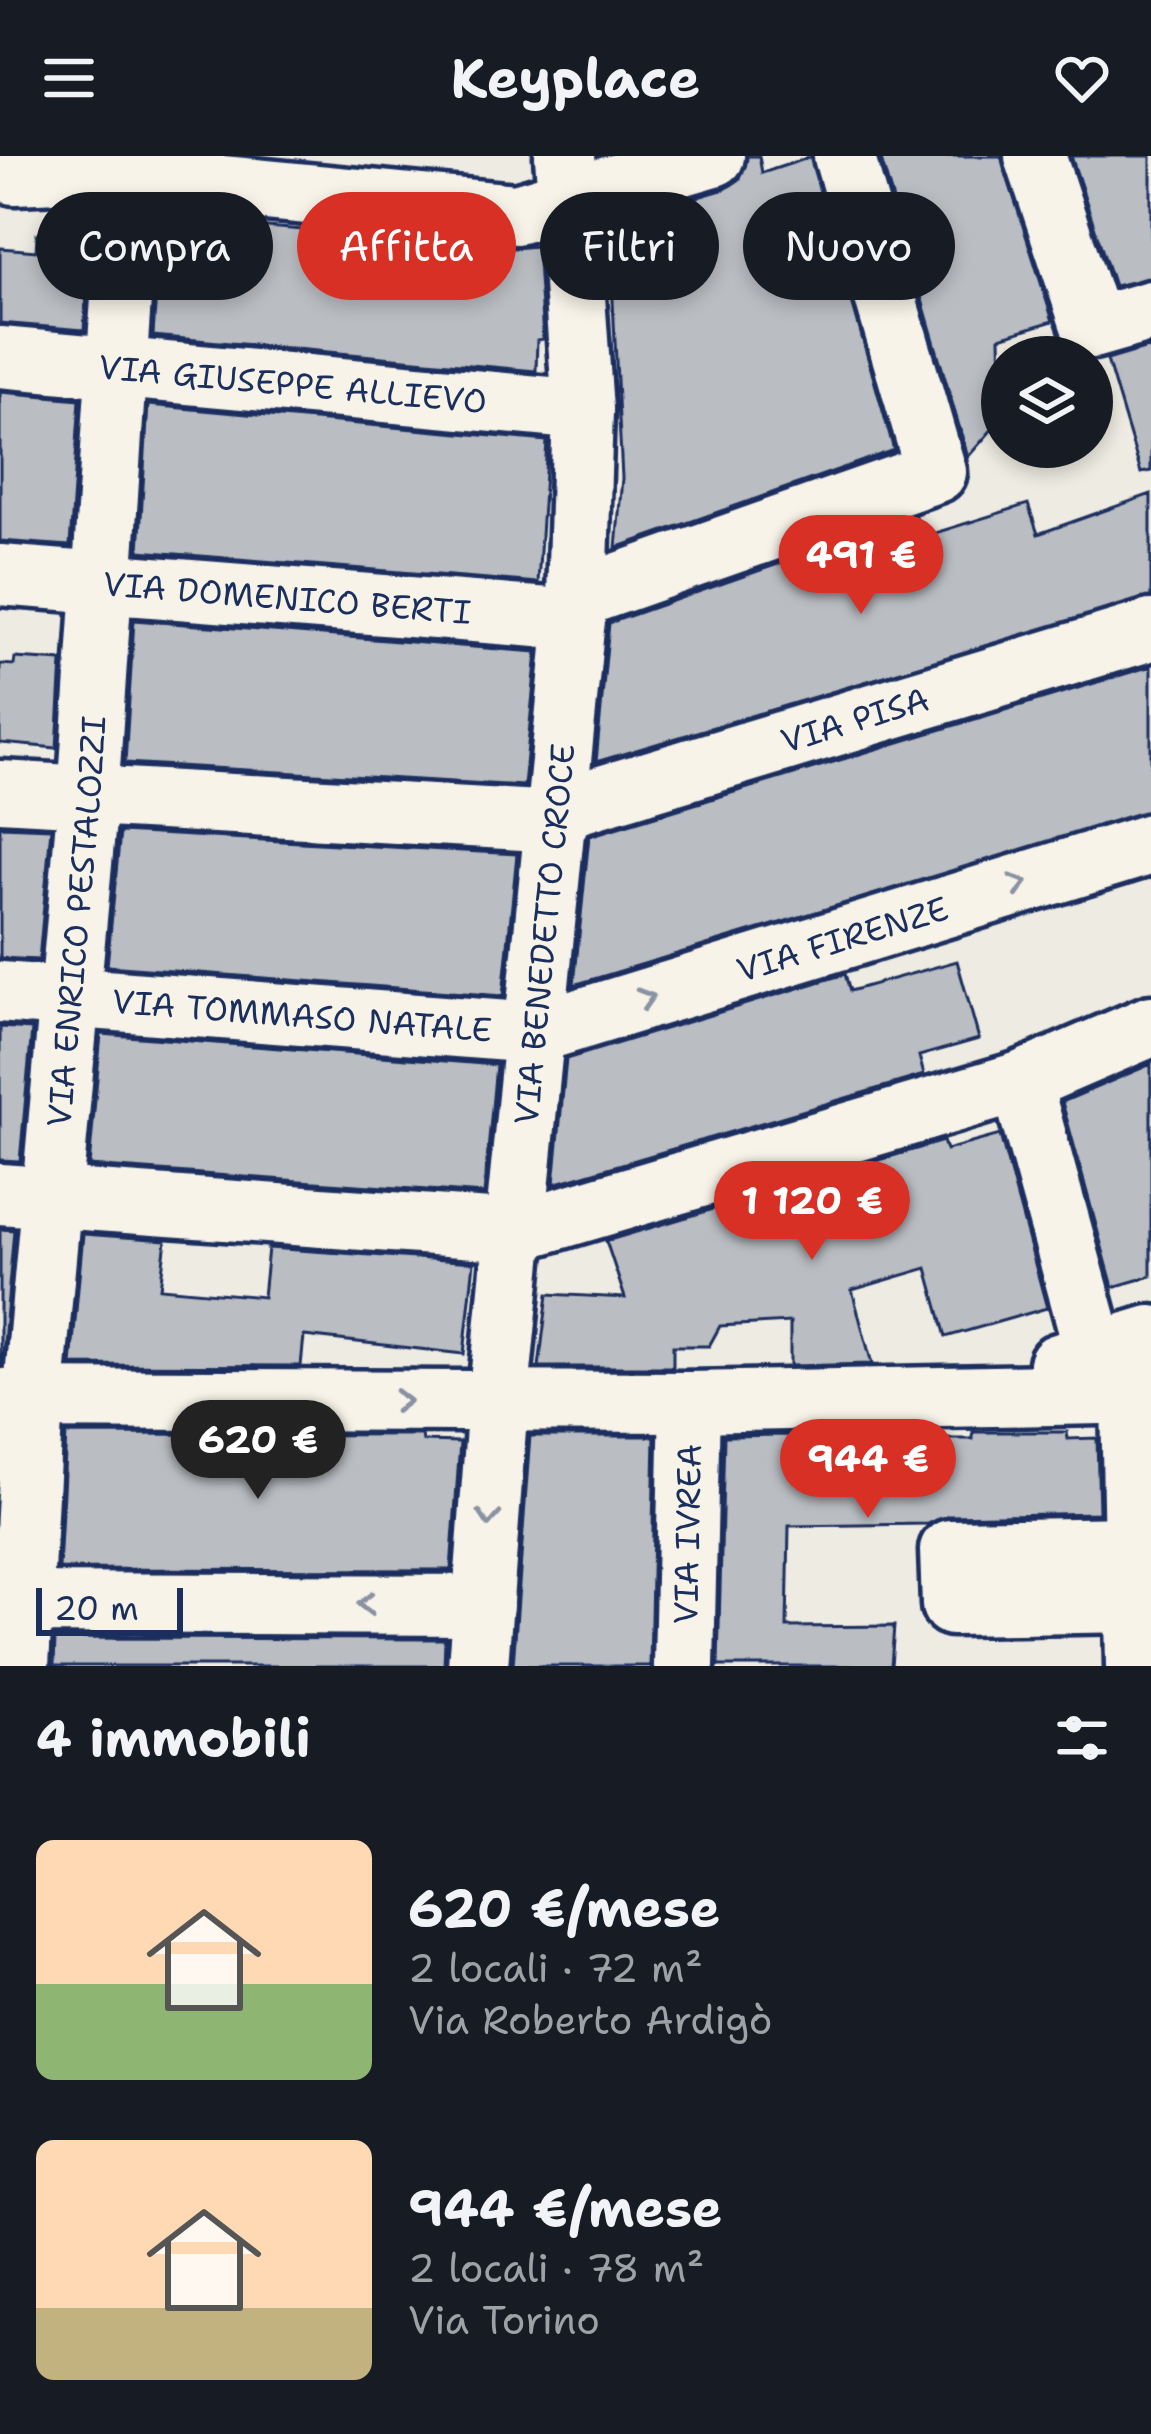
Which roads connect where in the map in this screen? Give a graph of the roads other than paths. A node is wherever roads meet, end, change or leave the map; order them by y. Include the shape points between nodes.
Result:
1 (256, 156) edge
2 (714, 156) edge
3 (844, 156) edge
4 (1035, 156) edge
5 (5, 174) edge
6 (129, 177) junction
7 (567, 178) edge
8 (203, 184) junction
9 (1151, 311) edge
10 (0, 357) edge
11 (115, 369) junction
12 (583, 410) junction
13 (0, 575) edge
14 (104, 582) junction
15 (576, 609) junction
16 (1151, 630) edge
17 (0, 791) edge
18 (88, 798) junction
19 (558, 815) junction
20 (1151, 844) edge
21 (0, 992) edge
22 (69, 997) junction
23 (1151, 1026) edge
24 (535, 1033) junction
25 (1021, 1082) junction
26 (24, 1195) edge
27 (518, 1231) junction
28 (1151, 1336) edge
29 (1121, 1383) edge
30 (16, 1400) edge
31 (498, 1402) junction
32 (690, 1402) junction
33 (10, 1604) edge
34 (483, 1605) junction
35 (19, 1666) edge
36 (478, 1666) edge
37 (684, 1666) edge
38 (1136, 1666) edge

1 - 8 street
2 - 7 street
3 - 15 street via 936,472
4 - 9 street via 1092,328
5 - 6 street
6 - 8 street
6 - 11 street, VIA ENRICO PESTALOZZI
7 - 8 street via 516,214
7 - 12 street, VIA BENEDETTO CROCE
10 - 11 street, VIA GIUSEPPE ALLIEVO
11 - 12 street, VIA GIUSEPPE ALLIEVO
11 - 14 street, VIA ENRICO PESTALOZZI
12 - 15 street, VIA BENEDETTO CROCE
13 - 14 street, VIA DOMENICO BERTI
14 - 15 street, VIA DOMENICO BERTI
14 - 18 street, VIA ENRICO PESTALOZZI
15 - 19 street, VIA BENEDETTO CROCE
16 - 19 street, VIA PISA
17 - 18 street, VIA PISA
18 - 19 street, VIA PISA
18 - 22 street, VIA ENRICO PESTALOZZI
19 - 24 street, VIA BENEDETTO CROCE
24 -> 20 street, VIA FIRENZE
21 - 22 street, VIA TOMMASO NATALE
22 - 24 street, VIA TOMMASO NATALE
22 - 26 street, VIA ENRICO PESTALOZZI
23 - 25 street
24 - 27 street, VIA BENEDETTO CROCE
25 - 27 street
25 - 29 street
26 - 27 street
26 - 30 street, VIA ENRICO PESTALOZZI
27 - 31 street, VIA BENEDETTO CROCE
28 - 29 street
29 - 32 street
29 - 38 street
30 -> 31 street
30 - 33 street, VIA ENRICO PESTALOZZI
31 - 32 street
31 -> 34 street, VIA BENEDETTO CROCE
32 - 37 street, VIA IVREA
34 -> 33 street
33 - 35 street, VIA ENRICO PESTALOZZI
34 - 36 street, VIA BENEDETTO CROCE

